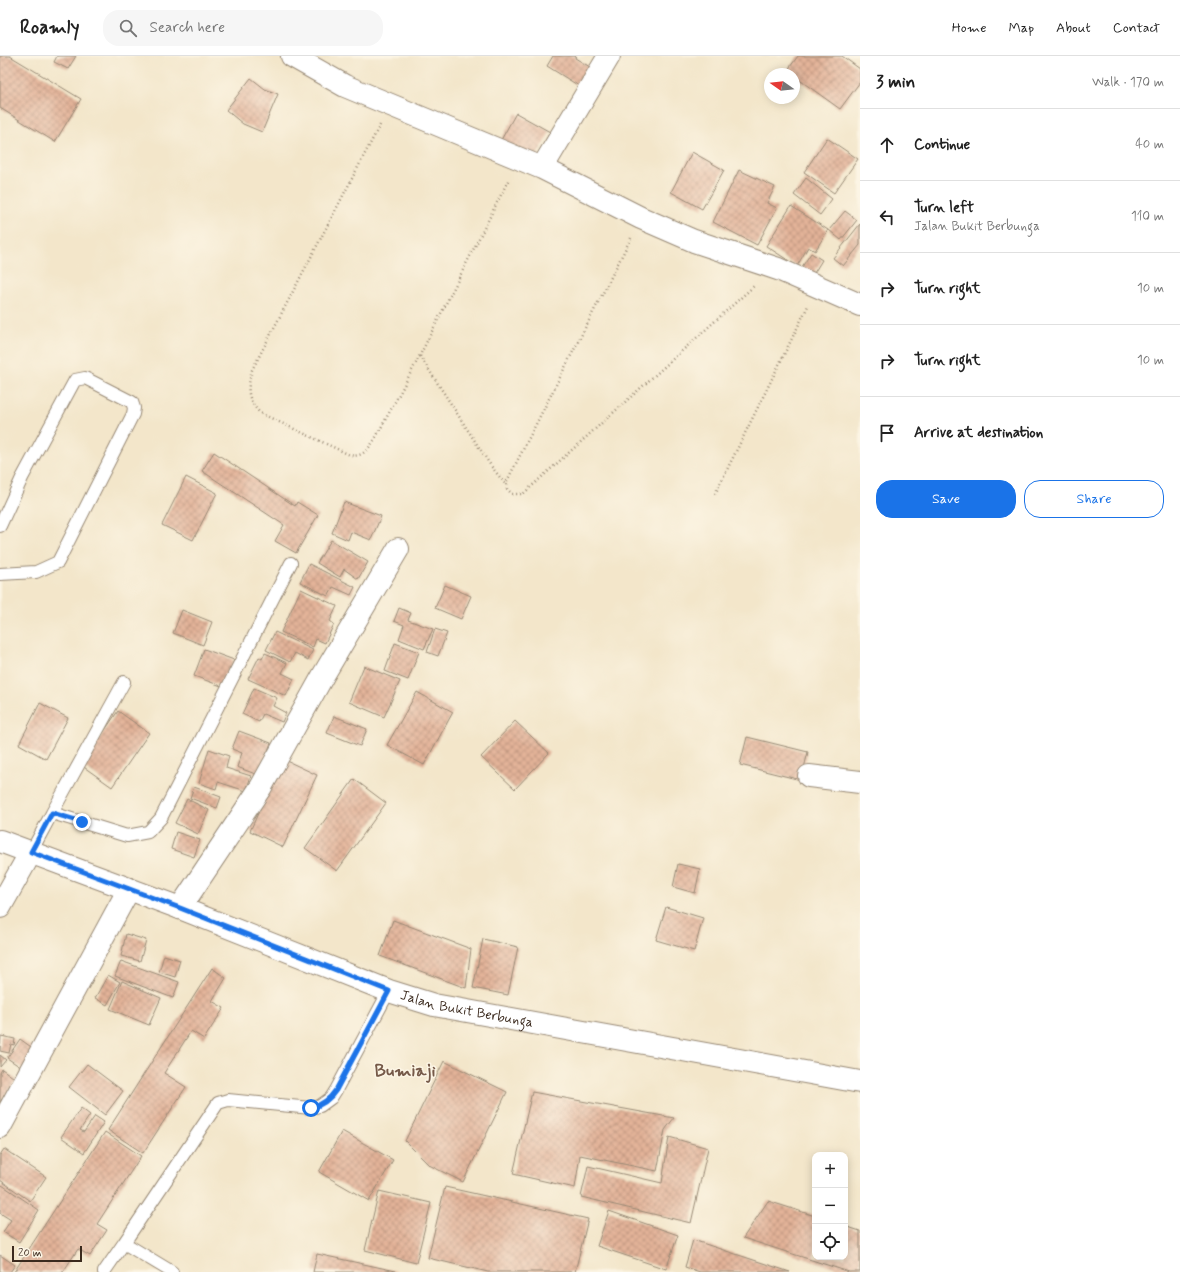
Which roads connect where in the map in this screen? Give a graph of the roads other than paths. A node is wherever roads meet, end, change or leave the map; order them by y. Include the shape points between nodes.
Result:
1 (292, 56) edge
2 (609, 56) edge
3 (542, 168) junction
4 (860, 305) edge
5 (0, 526) edge
6 (398, 549) dead end
7 (291, 563) dead end
8 (0, 574) edge
9 (124, 682) dead end
10 (809, 776) dead end
11 (860, 782) edge
12 (52, 813) junction
13 (0, 841) edge
14 (31, 852) junction
15 (129, 889) junction
16 (0, 907) edge
17 (180, 908) junction
18 (389, 991) junction
19 (860, 1082) edge
20 (0, 1127) edge
21 (124, 1243) junction
22 (104, 1272) edge
23 (172, 1272) edge

1 - 3 street via 345,86
2 - 3 street
3 - 4 street via 641,218 694,241 776,268
5 - 8 lane via 22,478 75,380 85,378 132,402 133,414 58,562 36,572
6 - 17 street via 261,787
7 - 12 lane via 161,818 148,832 128,836
9 - 12 lane
10 - 11 street
12 - 14 lane
13 - 14 street, Jalan Bukit Berbunga
14 - 15 street, Jalan Bukit Berbunga
14 - 16 street
15 - 17 street, Jalan Bukit Berbunga
15 - 20 street
17 - 18 street, Jalan Bukit Berbunga
18 - 19 street, Jalan Bukit Berbunga via 434,1005
18 - 21 lane via 346,1075 331,1098 320,1106 311,1108 228,1100 220,1102
21 - 22 lane
21 - 23 lane

